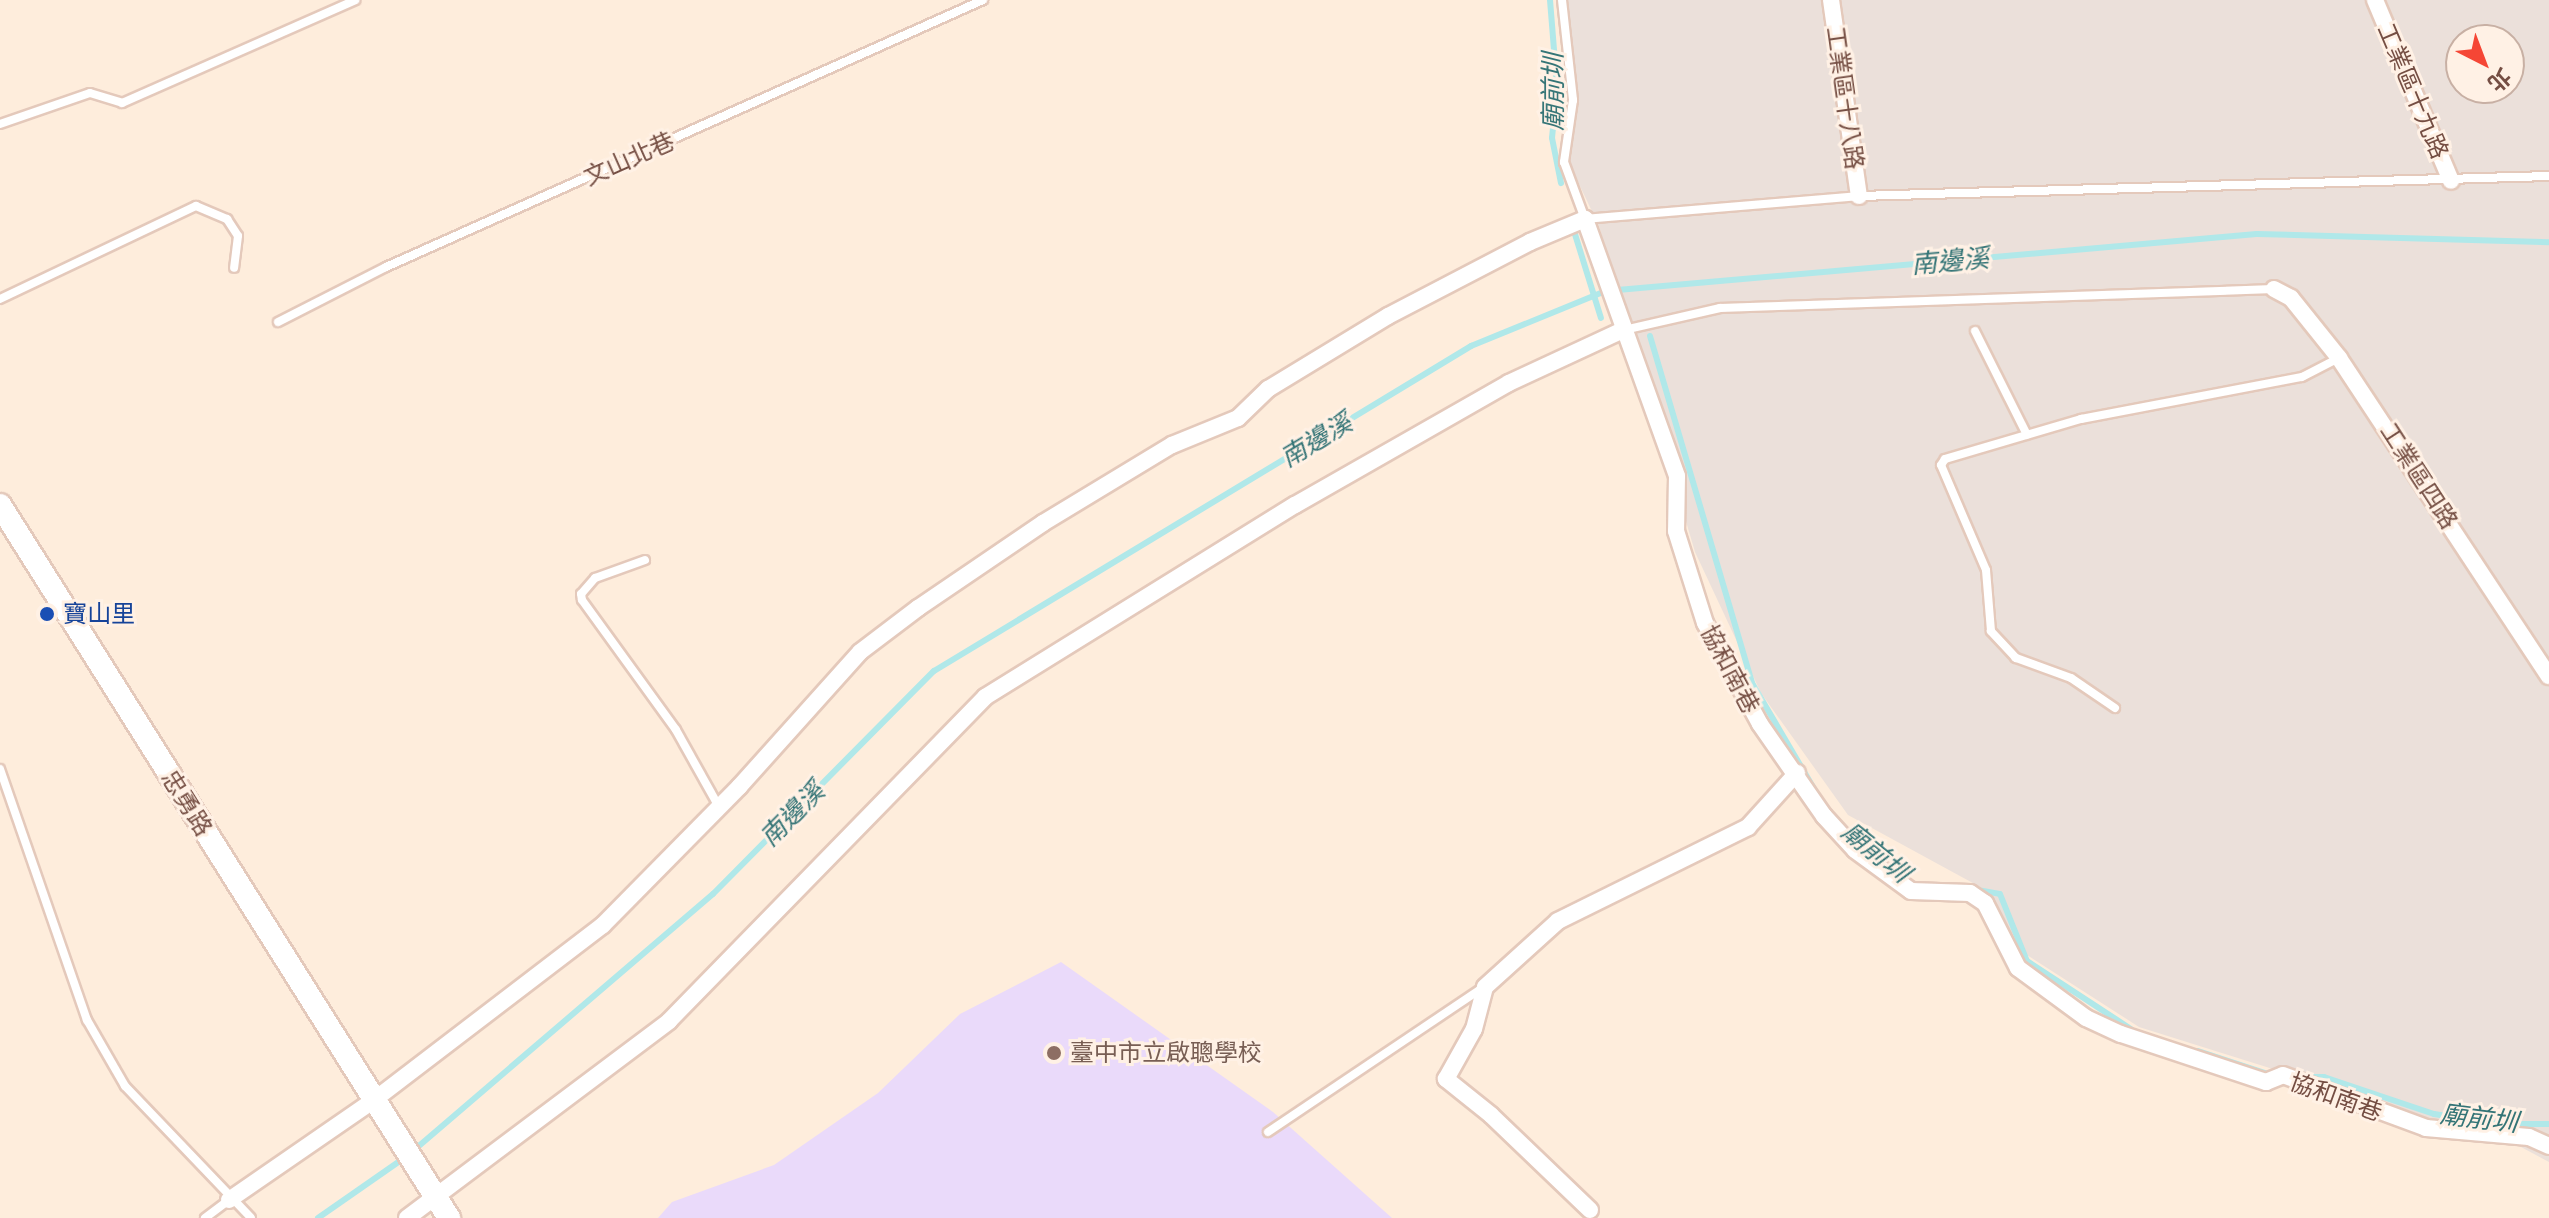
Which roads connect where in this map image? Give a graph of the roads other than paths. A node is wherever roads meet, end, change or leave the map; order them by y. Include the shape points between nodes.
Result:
1 (355, 0) edge
2 (983, 0) edge
3 (1562, 0) edge
4 (1831, 0) edge
5 (2375, 0) edge
6 (0, 124) edge
7 (2549, 176) edge
8 (2451, 181) junction
9 (1859, 196) junction
10 (1585, 219) junction
11 (234, 268) dead end
12 (2274, 289) joint
13 (0, 299) edge
14 (278, 322) dead end
15 (1623, 330) junction
16 (1975, 331) dead end
17 (2339, 358) junction
18 (2027, 435) junction
19 (0, 505) edge
20 (645, 560) dead end
21 (2549, 676) edge
22 (2115, 708) dead end
23 (0, 769) edge
24 (1797, 773) junction
25 (719, 807) junction
26 (1485, 987) junction
27 (374, 1100) junction
28 (1268, 1132) dead end
29 (2549, 1146) edge
30 (431, 1188) junction
31 (229, 1200) junction
32 (1590, 1210) dead end
33 (247, 1215) edge
34 (205, 1218) edge
35 (407, 1218) edge
36 (449, 1218) edge

1 - 6 lane via 122,103 90,93
2 - 14 lane, 文山北巷 via 386,267
3 - 10 lane via 1573,100 1564,162
4 - 9 street, 工業區十八路
5 - 8 street, 工業區十九路
7 - 8 lane
8 - 9 lane
9 - 10 lane
10 - 15 street, 協和南巷
10 - 25 street via 1388,316 1268,389 1238,418 1172,445 978,566 860,652
11 - 13 lane via 238,236 227,219 196,206
12 - 15 lane via 1720,308
12 - 17 street, 工業區四路 via 2291,298
15 - 24 street, 協和南巷 via 1677,476 1676,531 1691,590 1754,715
15 - 30 street via 1509,383 1295,505 996,690 878,802 726,968 669,1021
16 - 18 lane
17 - 18 lane via 2302,377 2081,419
17 - 21 street, 工業區四路
18 - 22 lane via 1945,459 1941,465 1986,570 1991,631 2016,658 2071,678
19 - 27 main road, 忠勇路
20 - 25 lane via 595,578 582,600 684,741
23 - 31 lane via 87,1020 125,1086
24 - 26 street via 1748,827 1558,921
24 - 29 street, 協和南巷 via 1855,850 1911,891 1970,893 1985,903 2018,968 2086,1018 2266,1082 2283,1075 2426,1128 2529,1137
25 - 27 street via 603,925
26 - 28 lane
26 - 32 street via 1474,1029 1446,1079
27 - 30 main road, 忠勇路
27 - 31 street
30 - 35 street
30 - 36 main road, 忠勇路
31 - 33 lane
31 - 34 lane

